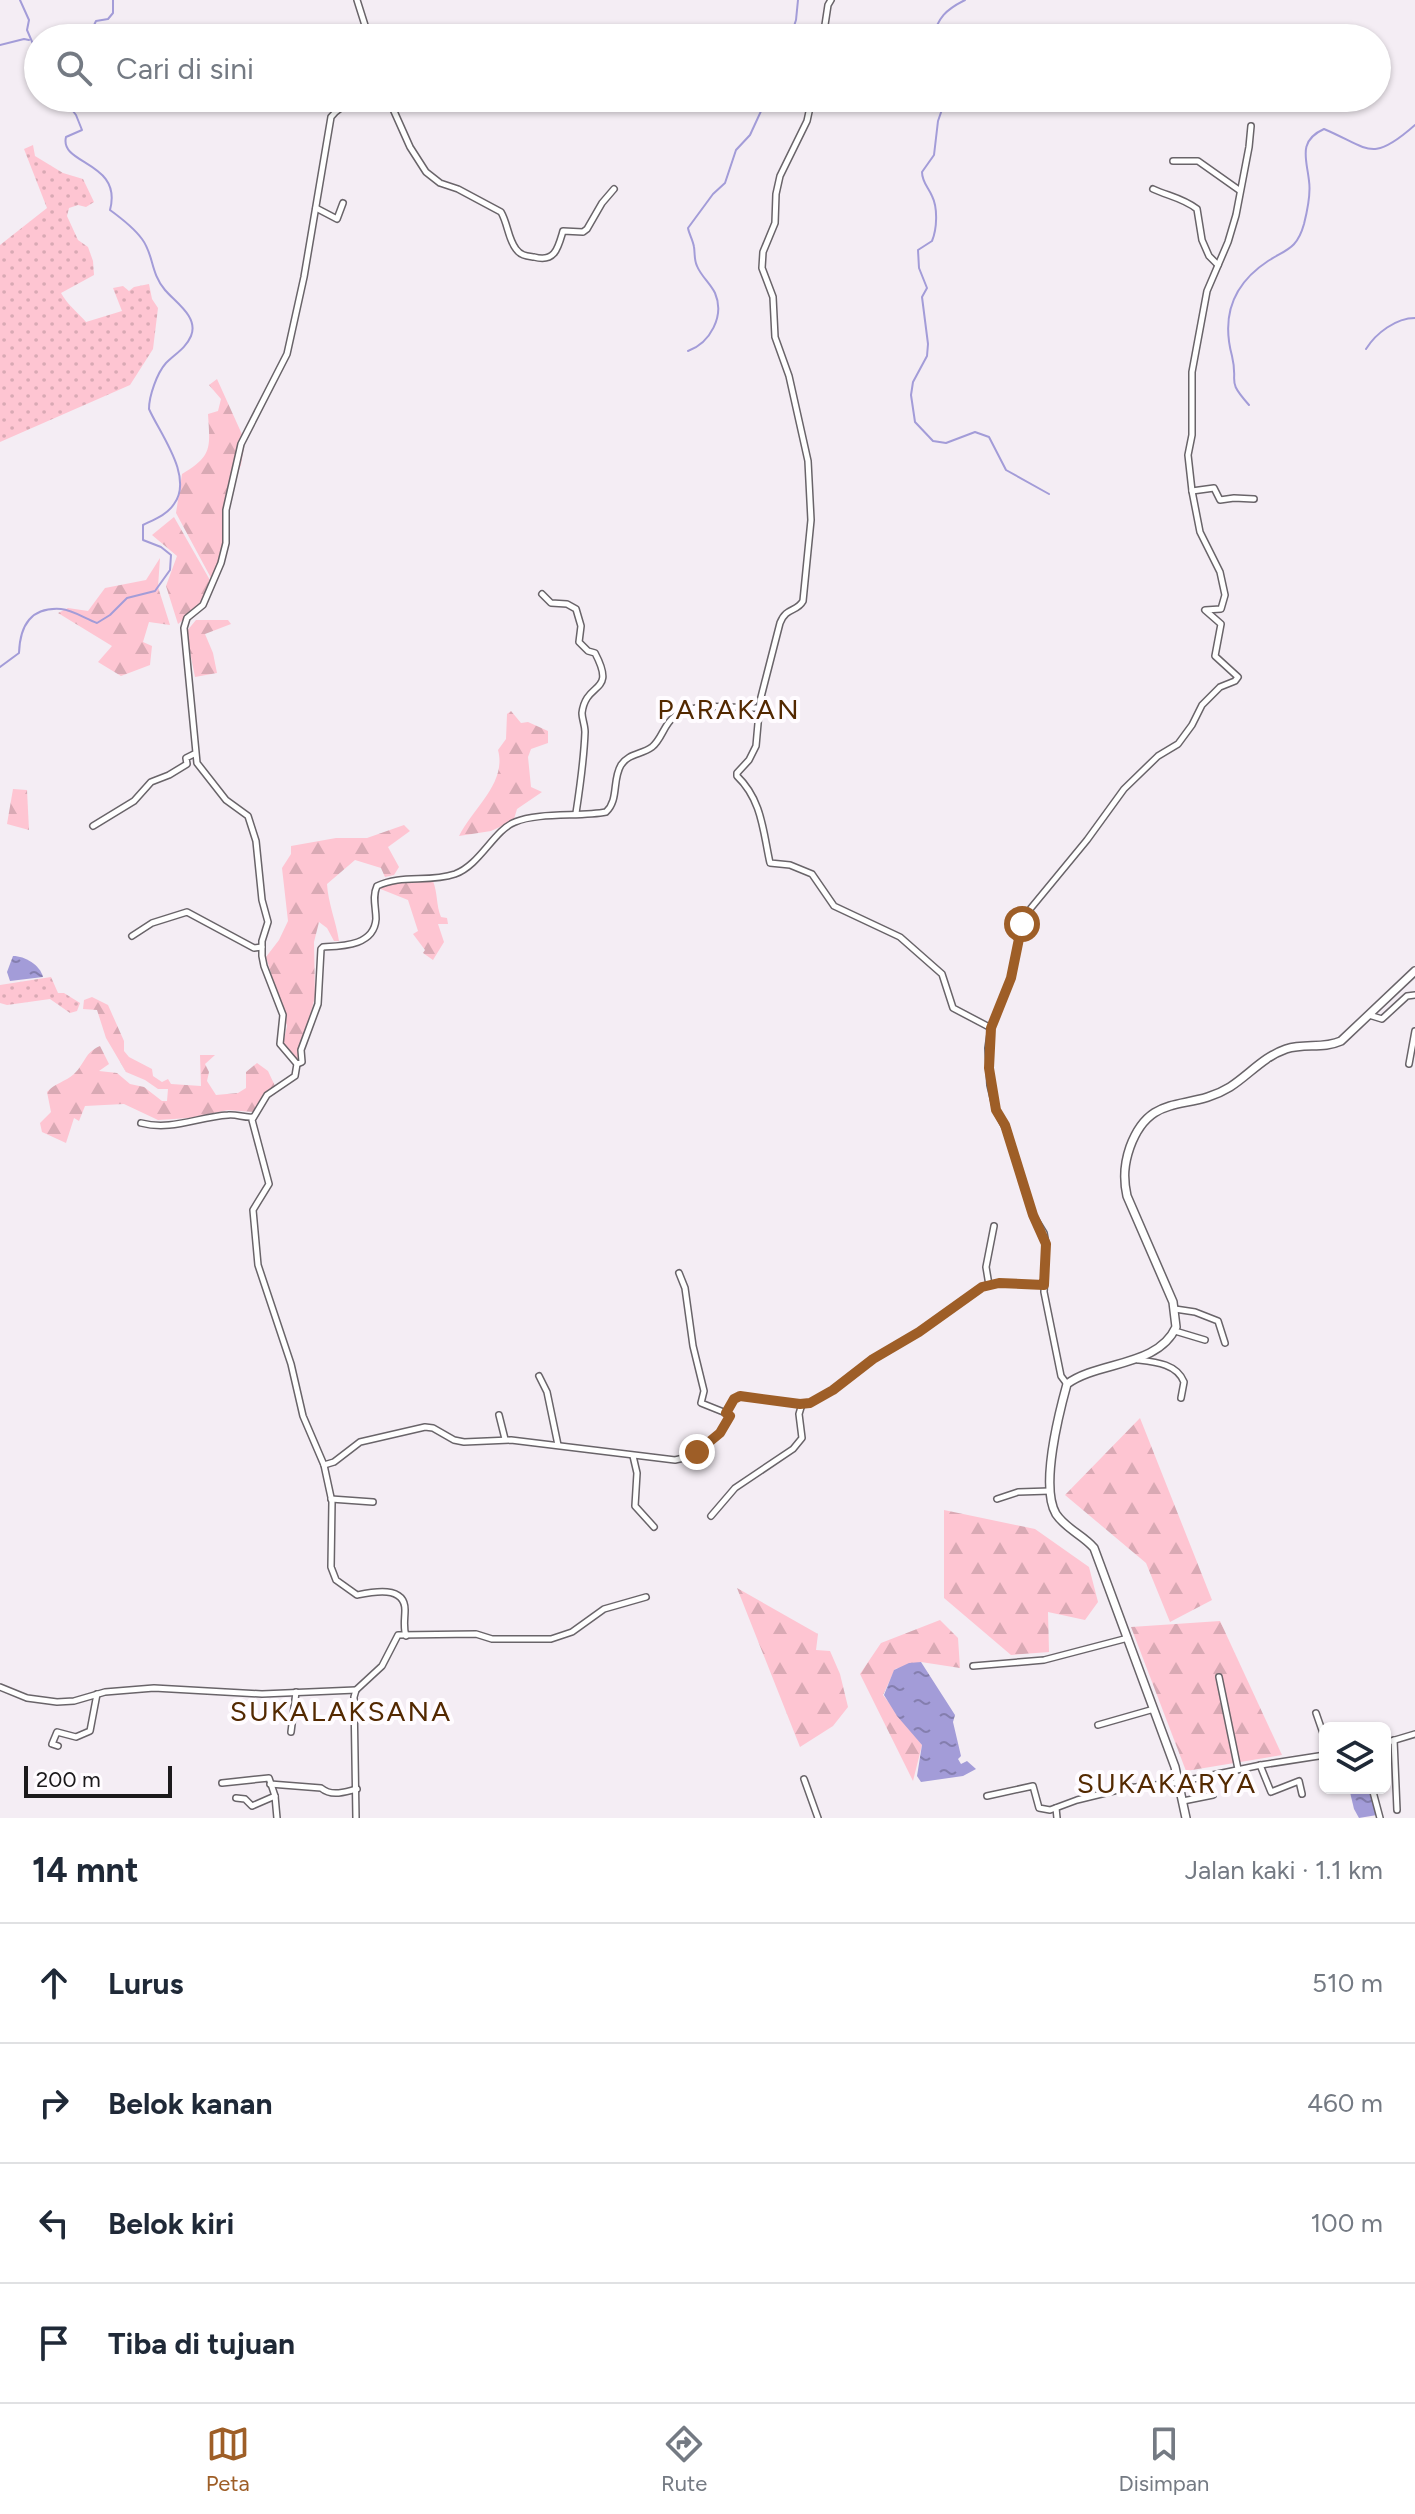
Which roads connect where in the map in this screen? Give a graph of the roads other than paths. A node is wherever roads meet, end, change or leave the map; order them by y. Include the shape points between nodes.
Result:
1 (357, 0) edge
2 (831, 0) edge
3 (365, 24) edge
4 (826, 24) edge
5 (336, 112) edge
6 (395, 112) edge
7 (809, 112) edge
8 (1251, 126) dead end
9 (1173, 161) dead end
10 (614, 189) dead end
11 (1153, 189) dead end
12 (1239, 190) junction
13 (343, 203) dead end
14 (316, 208) junction
15 (1218, 265) junction
16 (1192, 491) junction
17 (1254, 499) dead end
18 (542, 594) dead end
19 (759, 708) junction
20 (194, 754) junction
21 (576, 813) junction
22 (93, 826) dead end
23 (132, 936) dead end
24 (262, 947) junction
25 (1415, 971) edge
26 (1415, 995) edge
27 (1368, 1015) junction
28 (991, 1028) junction
29 (1415, 1031) edge
30 (297, 1064) junction
31 (1409, 1064) dead end
32 (253, 1117) junction
33 (141, 1123) dead end
34 (994, 1226) dead end
35 (679, 1273) dead end
36 (989, 1285) junction
37 (1044, 1285) junction
38 (1175, 1309) junction
39 (1175, 1331) junction
40 (1205, 1340) dead end
41 (1225, 1343) dead end
42 (1133, 1359) junction
43 (539, 1376) dead end
44 (1067, 1384) junction
45 (1181, 1398) dead end
46 (802, 1404) junction
47 (726, 1413) junction
48 (499, 1415) dead end
49 (505, 1439) junction
50 (558, 1445) junction
51 (633, 1456) junction
52 (324, 1465) junction
53 (1050, 1491) junction
54 (331, 1499) junction
55 (997, 1499) dead end
56 (373, 1502) dead end
57 (711, 1516) dead end
58 (654, 1527) dead end
59 (646, 1597) dead end
60 (406, 1636) junction
61 (1128, 1638) junction
62 (973, 1666) dead end
63 (1219, 1677) dead end
64 (0, 1687) edge
65 (356, 1690) junction
66 (296, 1692) junction
67 (97, 1694) junction
68 (1155, 1709) junction
69 (1316, 1713) dead end
70 (1319, 1722) edge
71 (1098, 1725) dead end
72 (291, 1732) dead end
73 (1415, 1734) edge
74 (1394, 1740) junction
75 (1391, 1741) edge
76 (58, 1746) dead end
77 (1319, 1756) edge
78 (1260, 1765) junction
79 (1238, 1769) junction
80 (804, 1779) dead end
81 (1179, 1782) junction
82 (222, 1783) dead end
83 (270, 1784) junction
84 (357, 1789) junction
85 (1302, 1794) dead end
86 (1374, 1794) edge
87 (1213, 1795) dead end
88 (275, 1796) junction
89 (987, 1796) dead end
90 (236, 1798) dead end
91 (1183, 1801) junction
92 (1056, 1808) junction
93 (1397, 1810) dead end
94 (277, 1818) edge
95 (356, 1818) edge
96 (818, 1818) edge
97 (1057, 1818) edge
98 (1186, 1818) edge
99 (1380, 1818) edge

1 - 3 street
2 - 4 street
5 - 14 street via 331,117
6 - 10 street via 426,172 501,212 523,255 552,257 563,231 587,229
7 - 19 street via 780,176 762,273 773,297 775,337 808,461 811,520 803,601 780,623
8 - 12 street
9 - 12 street via 1198,161
11 - 15 street via 1197,209 1202,240
12 - 15 street
13 - 14 street via 337,219
14 - 20 street via 287,354 241,444 221,563 203,605 185,622
15 - 16 street via 1207,291 1192,372
16 - 17 street via 1214,488 1220,500
16 - 28 street via 1200,532 1224,585 1222,607 1205,610 1221,624 1215,656 1237,680 1218,688 1178,744 1124,789 1031,908
18 - 21 street via 551,603 576,609 579,642 603,665 603,680 582,712
19 - 21 street via 702,706 673,718 652,746 622,764 610,809
19 - 28 street via 753,753 736,775 754,796 770,863 812,874 834,906 898,935 942,974 953,1008
20 - 22 street via 186,758 187,764 151,782 134,801
20 - 24 street via 226,800 250,820 268,922
21 - 30 street via 514,822 452,875 395,879 377,886 376,920 364,938 321,949 318,1004 301,1050 302,1062
23 - 24 street via 187,912 254,948
24 - 30 street via 283,1015 280,1044
25 - 27 main road
26 - 27 street via 1382,1019
27 - 38 main road via 1335,1044 1286,1049 1226,1089 1162,1108 1143,1120 1123,1180
28 - 37 street via 990,1085 1033,1215 1044,1233
29 - 31 street
30 - 32 street via 295,1076 267,1095
32 - 33 street via 228,1115 157,1127
32 - 52 street via 269,1184 253,1210 258,1265 303,1416
34 - 36 street via 986,1267
35 - 47 street via 704,1391 701,1403
36 - 37 street
36 - 46 street via 833,1390
37 - 44 street via 1051,1334
38 - 39 main road
38 - 41 street via 1218,1321
39 - 40 street
39 - 42 main road via 1164,1344
42 - 44 main road
42 - 45 street via 1161,1362 1178,1372 1184,1382
43 - 50 street
44 - 53 main road
46 - 47 street via 740,1396
46 - 57 street via 802,1438 735,1488
47 - 51 street via 730,1416 720,1433 688,1457
48 - 49 street
49 - 50 street
49 - 52 street via 464,1442 425,1427 360,1442
50 - 51 street
51 - 58 street via 635,1506
52 - 54 street
53 - 55 street
53 - 61 main road via 1057,1515 1094,1548
54 - 56 street
54 - 60 street via 331,1567 336,1580 357,1595 380,1590 400,1598 406,1607
59 - 60 street via 604,1609 572,1632 551,1639
60 - 65 street via 398,1635 382,1666
61 - 62 street via 1044,1660
61 - 68 main road
63 - 79 street
64 - 67 street via 57,1702
65 - 66 street
65 - 84 street
66 - 67 street via 154,1688
66 - 72 street
67 - 76 street via 90,1731 76,1737 57,1732 52,1744
68 - 71 street
68 - 81 main road
69 - 70 street
73 - 74 street
74 - 75 street
74 - 93 street
77 - 78 street
78 - 79 street
78 - 85 street via 1271,1792 1299,1781
79 - 81 street
80 - 96 street
81 - 91 main road
81 - 92 street via 1126,1788
82 - 83 street via 267,1777
83 - 84 street via 337,1793
83 - 88 street
84 - 95 street
86 - 99 street
87 - 91 street
88 - 90 street via 252,1806
88 - 94 street
89 - 92 street via 1033,1786 1040,1810
91 - 98 main road
92 - 97 street

